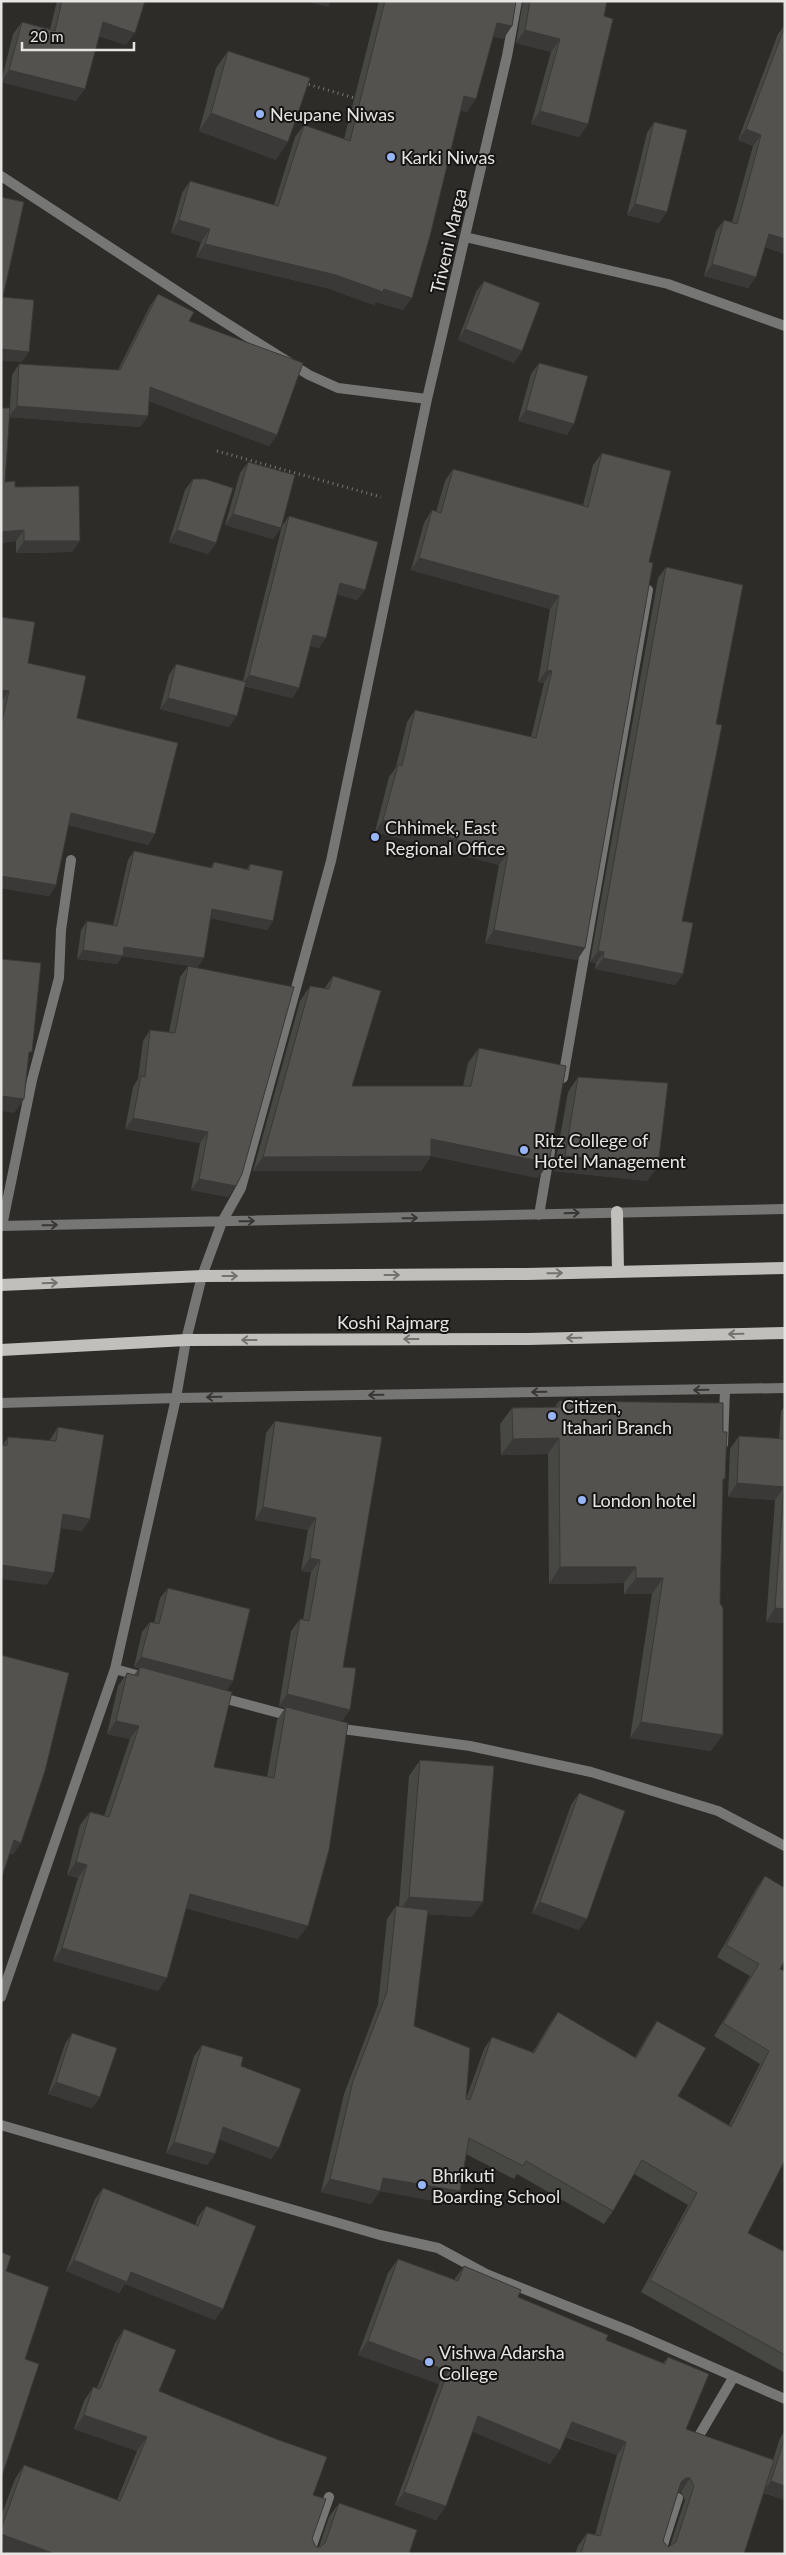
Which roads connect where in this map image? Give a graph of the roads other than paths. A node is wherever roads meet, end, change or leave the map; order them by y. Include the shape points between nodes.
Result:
1 (517, 1) edge
2 (1, 176) edge
3 (466, 237) junction
4 (785, 326) edge
5 (427, 399) junction
6 (651, 577) edge
7 (71, 860) dead end
8 (562, 1087) edge
9 (553, 1136) edge
10 (785, 1209) edge
11 (617, 1212) junction
12 (539, 1214) junction
13 (222, 1222) junction
14 (2, 1226) edge
15 (785, 1268) edge
16 (618, 1272) junction
17 (202, 1276) junction
18 (1, 1285) edge
19 (785, 1333) edge
20 (186, 1340) junction
21 (1, 1350) edge
22 (785, 1388) edge
23 (725, 1390) junction
24 (176, 1398) junction
25 (1, 1403) edge
26 (722, 1459) edge
27 (115, 1669) junction
28 (153, 1680) edge
29 (211, 1695) edge
30 (307, 1720) edge
31 (326, 1726) edge
32 (785, 1846) edge
33 (1, 1997) edge
34 (1, 2125) edge
35 (733, 2378) junction
36 (785, 2399) edge
37 (700, 2434) edge
38 (329, 2497) dead end
39 (678, 2498) edge
40 (309, 2554) edge
41 (660, 2554) edge

1 - 3 street, Triveni Marga
2 - 5 street via 309,375 338,388
3 - 4 street via 668,284
3 - 5 street, Triveni Marga
5 - 13 street, Triveni Marga via 331,861 241,1188
6 - 8 street
7 - 14 street via 61,930 59,978 32,1080
9 - 12 street
10 - 11 street
12 -> 11 street
11 - 16 main road
13 -> 12 street
14 -> 13 street
13 - 17 street, Triveni Marga
15 - 16 main road
17 -> 16 main road
18 -> 17 main road
17 - 20 street, Triveni Marga
19 -> 20 main road, Koshi Rajmarg via 528,1339
20 - 21 main road, Koshi Rajmarg
20 - 24 street, Triveni Marga
22 - 23 street
23 -> 24 street
23 - 26 street
24 - 25 street
24 - 27 street, Triveni Marga
27 - 28 street
27 - 33 street, Triveni Marga
29 - 30 street
31 - 32 street via 470,1746 591,1772 718,1811
34 - 35 street via 380,2235 438,2248 486,2274
35 - 36 street
35 - 37 street
38 - 40 street
39 - 41 street

